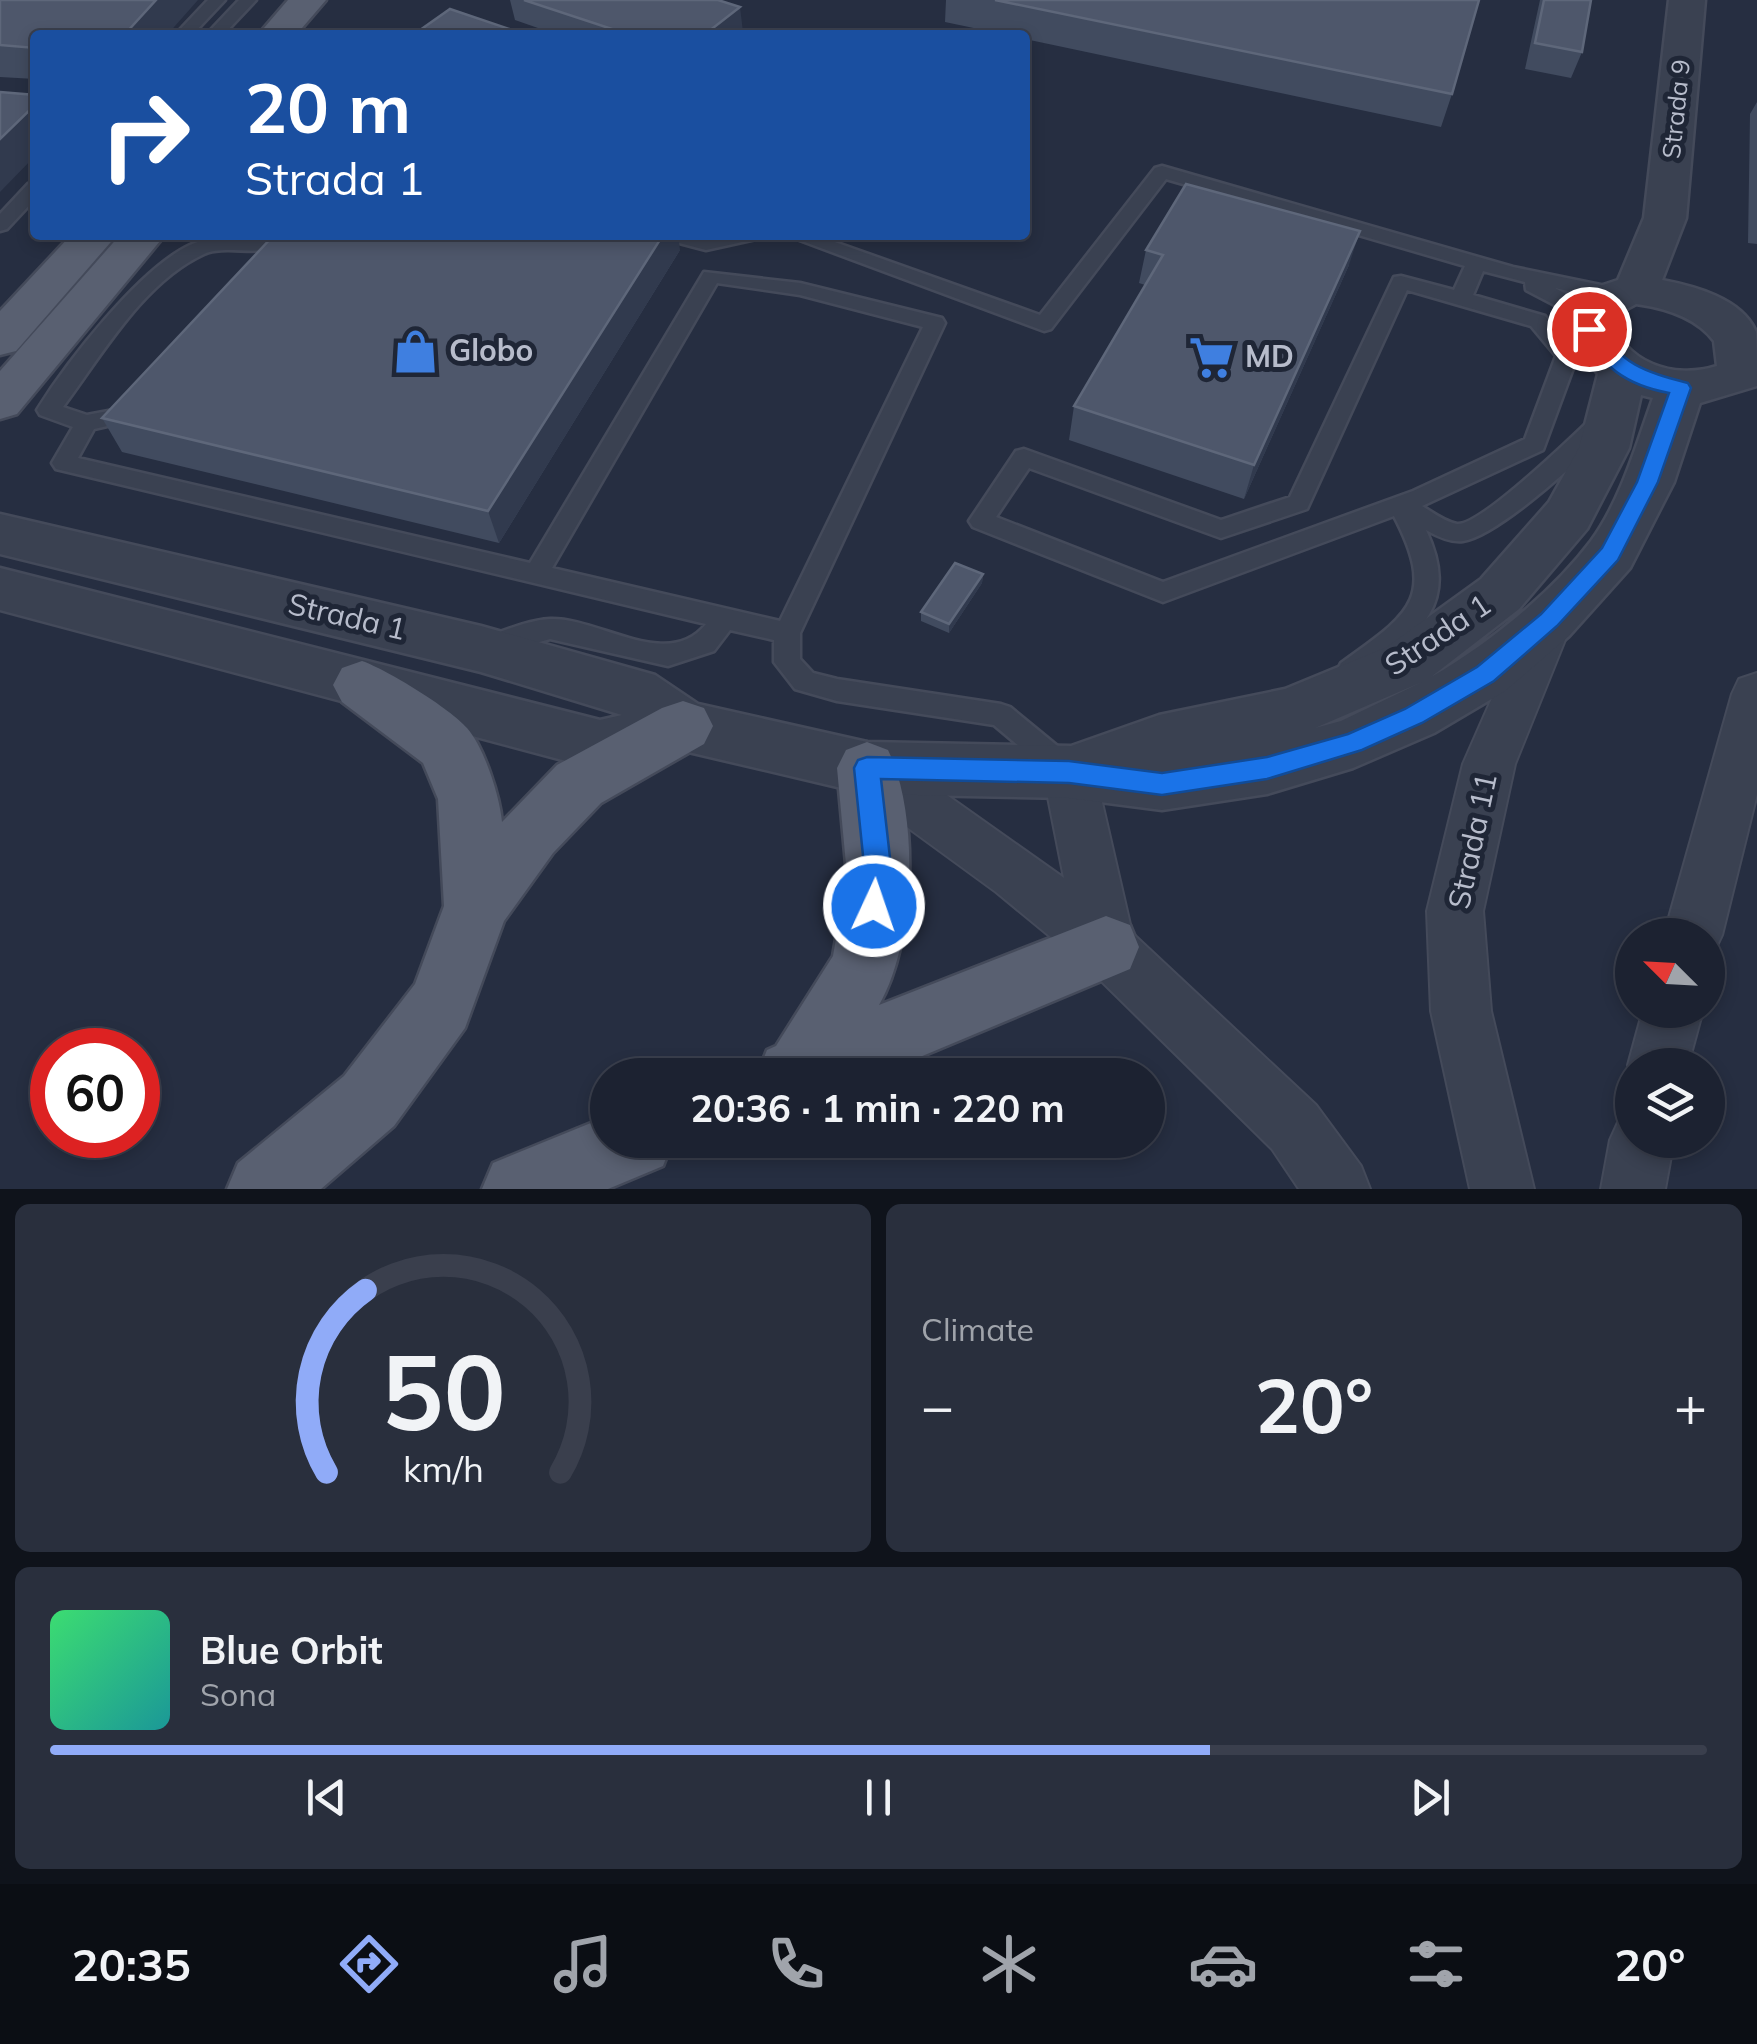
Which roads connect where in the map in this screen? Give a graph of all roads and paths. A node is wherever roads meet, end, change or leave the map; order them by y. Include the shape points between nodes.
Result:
1 (217, 0) edge
2 (248, 0) edge
3 (308, 0) edge
4 (341, 0) edge
5 (1687, 0) edge
6 (188, 30) edge
7 (219, 30) edge
8 (281, 30) edge
9 (315, 30) edge
10 (30, 193) edge
11 (1665, 218) junction
12 (0, 225) edge
13 (90, 240) edge
14 (140, 240) edge
15 (272, 240) edge
16 (691, 240) edge
17 (725, 240) edge
18 (810, 240) edge
19 (1476, 264) junction
20 (245, 273) edge
21 (1510, 273) junction
22 (1460, 298) junction
23 (1613, 300) junction
24 (1700, 304) junction
25 (1748, 337) edge
26 (0, 340) edge
27 (150, 386) edge
28 (1693, 388) junction
29 (1618, 390) junction
30 (1757, 395) edge
31 (0, 402) edge
32 (86, 423) junction
33 (1301, 497) junction
34 (1400, 504) junction
35 (1335, 528) junction
36 (0, 534) edge
37 (536, 576) junction
38 (0, 589) edge
39 (725, 618) junction
40 (1549, 620) junction
41 (788, 632) junction
42 (482, 649) junction
43 (362, 685) junction
44 (1757, 694) edge
45 (1292, 712) junction
46 (684, 726) junction
47 (867, 768) junction
48 (1069, 772) junction
49 (477, 906) junction
50 (1698, 918) edge
51 (1106, 948) junction
52 (806, 1058) edge
53 (833, 1058) edge
54 (593, 1158) edge
55 (1639, 1158) edge
56 (264, 1189) edge
57 (520, 1189) edge
58 (1338, 1189) edge
59 (1502, 1189) edge
60 (1633, 1189) edge

1 - 6 lane
2 - 7 lane
3 - 8 main road
4 - 9 main road
5 - 11 street, Strada 9
10 - 12 lane
11 - 23 street, Strada 9
11 - 24 street, Strada 9
13 - 26 main road
14 - 31 main road
15 - 20 lane
15 - 32 lane via 200,248 160,273 48,410
16 - 17 lane
18 - 19 lane via 1044,324 1162,172
19 - 21 lane
19 - 22 lane
21 - 23 lane
21 - 23 lane
22 - 33 lane via 1401,282
22 - 34 lane via 1538,320 1566,354 1536,444
23 - 24 street via 1679,296
23 - 29 street via 1595,342
24 - 25 street
25 - 28 street via 1740,376
27 - 32 lane via 126,415
28 - 29 street
28 - 30 street
28 - 40 street, Strada 1 via 1610,554
29 - 34 lane via 1524,493 1473,532 1444,528
29 - 45 street, Strada 1 via 1604,448 1568,515 1500,594 1407,663
32 - 37 lane via 64,463
33 - 35 lane
33 - 35 lane via 1221,530 1024,457 981,521 1163,592
34 - 35 lane
34 - 45 lane via 1429,567 1430,590 1417,617
36 - 42 street, Strada 1
37 - 39 lane
37 - 41 lane via 711,276 800,288 934,323
38 - 43 street, Strada 1
39 - 41 lane
39 - 42 lane via 706,644 668,656 550,629
40 - 48 street, Strada 1 via 1485,674 1353,743 1267,768 1162,784
40 - 59 street, Strada 11 via 1489,764 1455,911 1461,1011
41 - 48 lane via 786,662 804,681 1001,715
42 - 46 street, Strada 1 via 634,692
43 - 46 street, Strada 1 via 600,745
43 - 49 main road via 446,746 469,799
44 - 50 street
45 - 48 street, Strada 1 via 1159,740
46 - 47 street, Strada 1
46 - 49 main road via 579,784 531,833
47 - 48 street, Strada 1
47 - 51 street
47 - 52 main road via 878,875 864,966
48 - 51 street
49 - 56 main road via 441,1005 379,1088
51 - 53 main road
51 - 58 street via 1294,1127
54 - 57 main road
55 - 60 street

